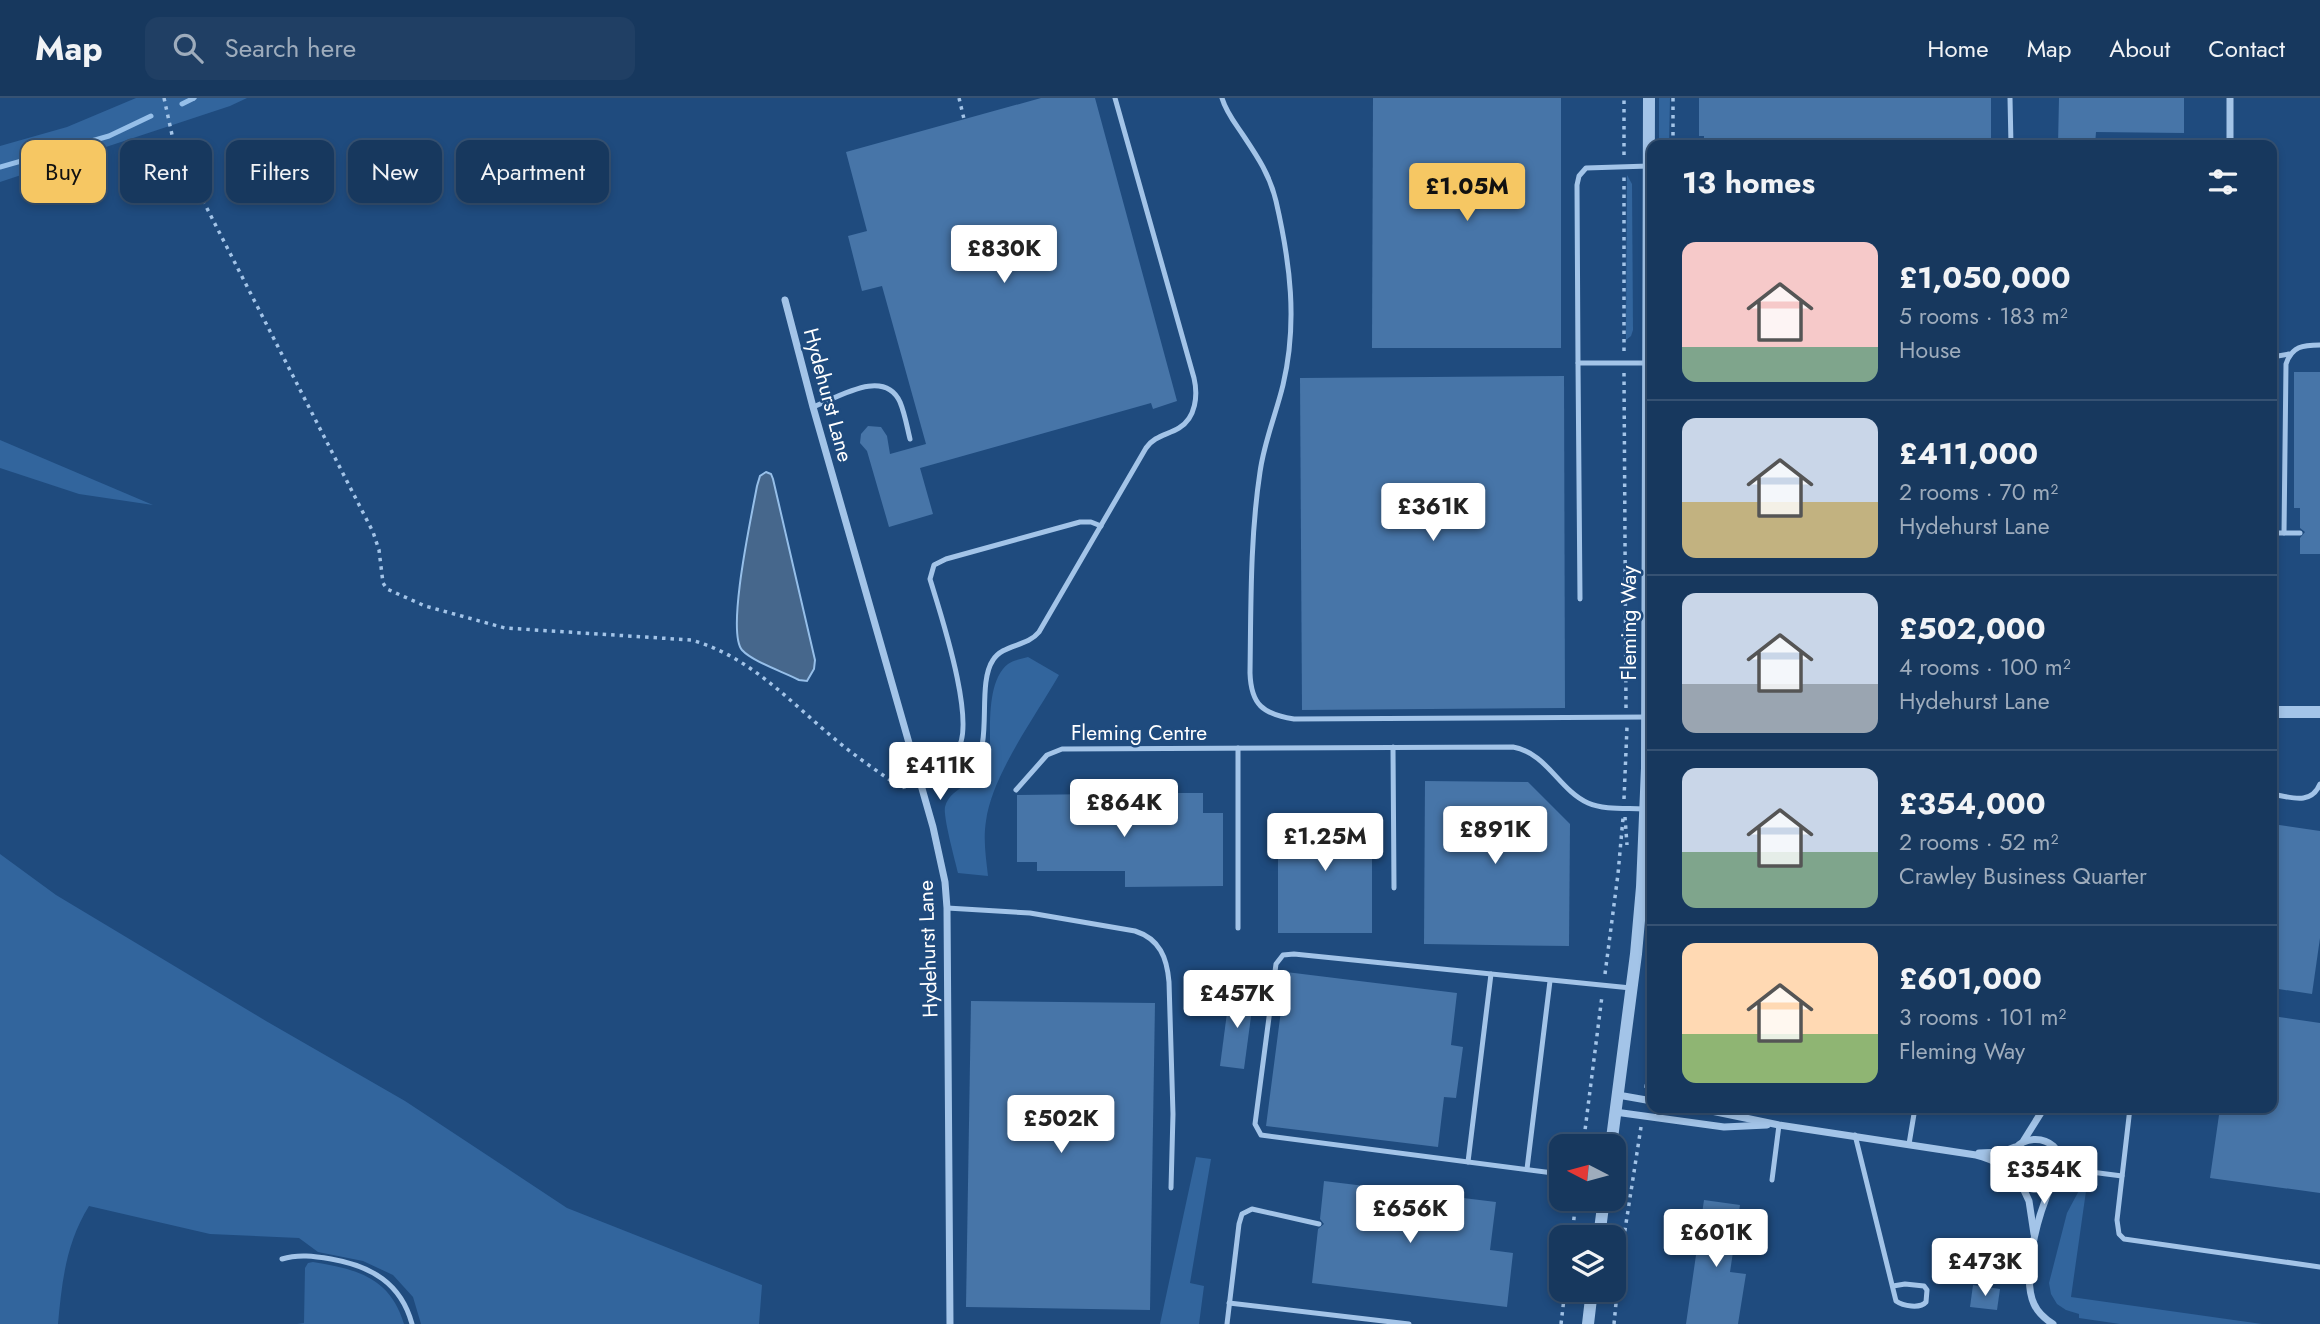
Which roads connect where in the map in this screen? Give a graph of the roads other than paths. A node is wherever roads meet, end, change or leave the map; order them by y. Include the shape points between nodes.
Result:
1 (1115, 98) edge
2 (1222, 98) edge
3 (1649, 98) edge
4 (2010, 98) edge
5 (2230, 98) edge
6 (1650, 140) edge
7 (2011, 140) edge
8 (2230, 140) edge
9 (1647, 171) edge
10 (785, 300) dead end
11 (2320, 345) edge
12 (2292, 352) junction
13 (2277, 357) edge
14 (1578, 363) junction
15 (1647, 363) edge
16 (813, 408) junction
17 (910, 439) dead end
18 (1101, 526) junction
19 (2277, 533) edge
20 (2284, 533) junction
21 (2300, 533) dead end
22 (1580, 599) dead end
23 (2277, 712) edge
24 (2320, 712) edge
25 (1647, 717) edge
26 (1393, 747) junction
27 (1238, 748) junction
28 (916, 765) junction
29 (1647, 772) edge
30 (920, 782) junction
31 (2320, 784) edge
32 (1016, 790) dead end
33 (2277, 795) edge
34 (1645, 809) junction
35 (1647, 863) edge
36 (1394, 888) dead end
37 (947, 908) junction
38 (1238, 928) dead end
39 (1491, 974) junction
40 (1550, 981) junction
41 (1631, 988) junction
42 (1618, 1095) junction
43 (1647, 1100) edge
44 (1615, 1112) junction
45 (1721, 1113) edge
46 (1913, 1113) edge
47 (2041, 1113) edge
48 (2129, 1113) edge
49 (1779, 1125) junction
50 (1612, 1134) edge
51 (1855, 1136) junction
52 (1909, 1144) junction
53 (2021, 1144) junction
54 (1970, 1153) junction
55 (1468, 1162) junction
56 (2060, 1168) junction
57 (1527, 1169) junction
58 (1549, 1172) edge
59 (2122, 1176) junction
60 (2014, 1177) junction
61 (1772, 1180) dead end
62 (2054, 1180) junction
63 (2020, 1184) junction
64 (1171, 1188) dead end
65 (1319, 1224) dead end
66 (2034, 1242) junction
67 (282, 1259) dead end
68 (2320, 1267) edge
69 (1893, 1286) junction
70 (1591, 1302) edge
71 (1229, 1303) junction
72 (412, 1324) edge
73 (950, 1324) edge
74 (1227, 1324) edge
75 (1409, 1324) edge
76 (1588, 1324) edge
77 (2053, 1324) edge

1 - 18 lane via 1196,395 1186,422 1149,444
2 - 25 lane via 1273,188 1292,296 1290,354 1262,457 1256,499 1250,673 1254,701 1294,719
3 - 6 street, Fleming Way
4 - 7 lane
5 - 8 street
9 - 14 lane via 1589,168 1579,176
10 - 16 street, Hydehurst Lane
11 - 12 lane via 2300,346
12 - 13 lane
12 - 20 lane via 2285,369
14 - 15 lane
14 - 22 lane
16 - 17 lane via 869,385 880,385 897,398
16 - 28 street, Hydehurst Lane
18 - 28 lane via 1080,523 934,565 930,579 962,697 961,741 950,755
18 - 30 lane via 1039,632 993,659 986,680 981,749 975,763
19 - 20 lane
20 - 21 lane
23 - 24 street
26 - 27 lane, Fleming Centre
26 - 34 lane, Fleming Centre via 1518,748 1535,755 1587,803
26 - 36 lane
27 - 32 lane, Fleming Centre via 1056,750
27 - 38 lane, Fleming Centre
28 - 30 street, Hydehurst Lane
29 - 34 street, Fleming Way
30 - 37 street, Hydehurst Lane via 940,858
31 - 33 lane via 2306,799
34 - 35 street, Fleming Way
35 - 41 street, Fleming Way
37 - 64 lane via 1030,912 1145,935 1159,946 1170,982
37 - 73 street, Hydehurst Lane
39 - 40 lane
39 - 55 lane
39 - 55 lane via 1283,955 1274,972 1259,1091 1256,1129 1266,1137
40 - 41 lane
40 - 57 lane
41 - 42 street, Fleming Way
42 - 43 street
42 - 44 street, Fleming Way
44 - 49 street via 1730,1128
44 - 50 street, Fleming Way
45 - 49 street
46 - 52 lane
47 - 53 street
48 - 59 lane
49 - 51 street
49 - 61 lane
51 - 52 street
51 - 69 lane
52 - 54 street
53 - 54 street via 2005,1151
53 - 56 street via 2036,1139 2048,1143 2058,1154
53 - 60 street via 2011,1156
54 - 60 street via 2000,1164
55 - 57 lane
56 - 59 lane
56 - 62 street
57 - 58 lane
59 - 68 lane via 2117,1224 2124,1239
60 - 63 street
62 - 63 street via 2039,1188
62 - 66 street
63 - 66 street via 2029,1201
65 - 71 lane via 1252,1209 1242,1214
66 - 77 street via 2030,1291 2037,1309
67 - 72 lane via 314,1257 361,1265 394,1289
69 - 69 lane via 1899,1303 1919,1306 1926,1302 1924,1286
70 - 76 street
71 - 74 lane
71 - 75 lane

